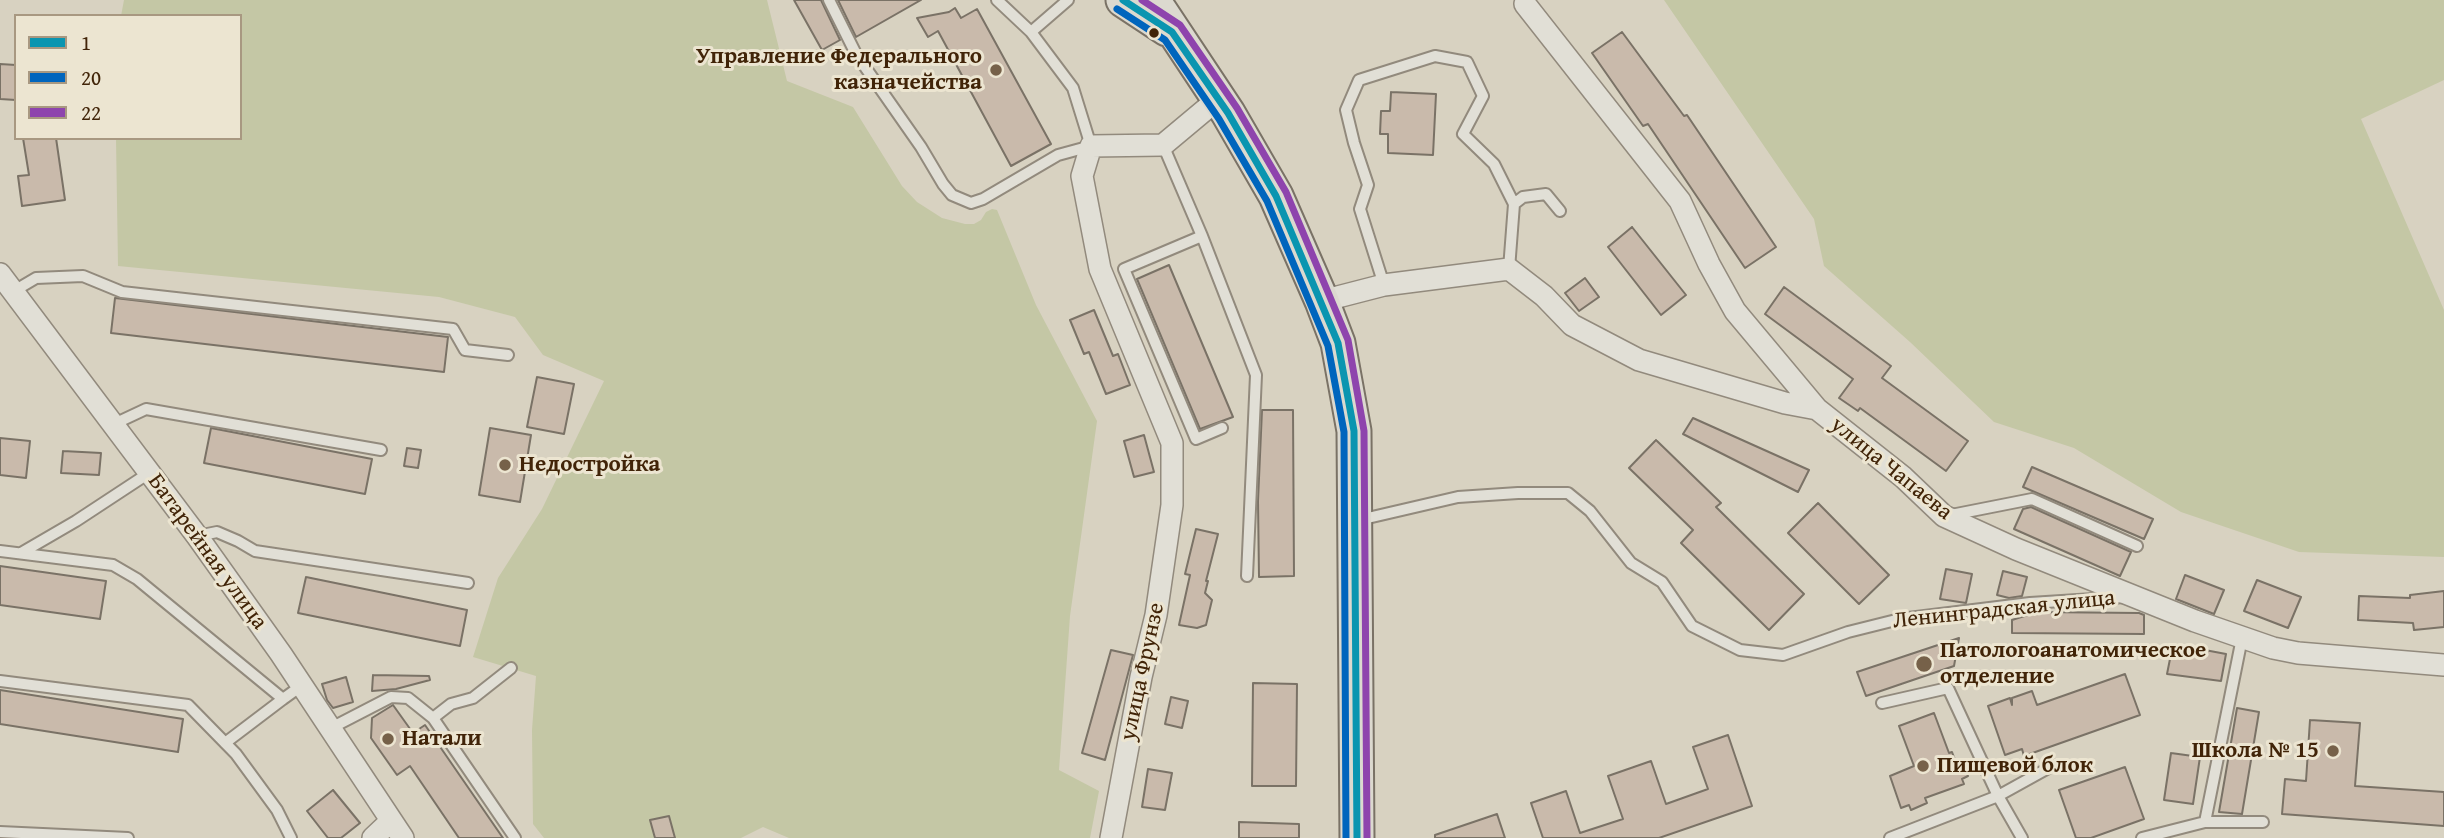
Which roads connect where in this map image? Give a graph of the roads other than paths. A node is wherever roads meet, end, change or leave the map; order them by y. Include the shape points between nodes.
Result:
1 (829, 0) edge
2 (997, 0) edge
3 (1068, 0) edge
4 (1123, 0) edge
5 (1153, 0) edge
6 (1525, 4) dead end
7 (1031, 32) junction
8 (1172, 32) junction
9 (1218, 99) junction
10 (1163, 145) junction
11 (1091, 146) junction
12 (1514, 204) junction
13 (1560, 211) dead end
14 (1202, 236) junction
15 (1509, 269) junction
16 (0, 274) edge
17 (1384, 285) junction
18 (14, 291) junction
19 (1322, 301) junction
20 (508, 355) dead end
21 (1817, 409) junction
22 (114, 424) junction
23 (1222, 428) dead end
24 (381, 450) dead end
25 (149, 473) junction
26 (1944, 516) junction
27 (1356, 520) junction
28 (197, 536) junction
29 (2137, 546) dead end
30 (0, 551) edge
31 (20, 553) junction
32 (1247, 576) dead end
33 (468, 583) dead end
34 (2138, 597) junction
35 (2242, 638) junction
36 (2444, 665) edge
37 (512, 668) dead end
38 (0, 681) edge
39 (302, 686) junction
40 (284, 699) junction
41 (1882, 703) dead end
42 (433, 718) junction
43 (331, 728) junction
44 (225, 743) junction
45 (2054, 765) dead end
46 (1998, 796) junction
47 (2205, 822) junction
48 (2263, 822) dead end
49 (397, 830) edge
50 (0, 832) edge
51 (128, 838) edge
52 (291, 838) edge
53 (373, 838) edge
54 (515, 838) edge
55 (1111, 838) edge
56 (1357, 838) edge
57 (1890, 838) edge
58 (2022, 838) edge
59 (2143, 838) edge

1 - 11 lane via 856,54 952,195 971,202 983,199 1058,155
2 - 7 lane
3 - 7 lane
4 - 8 main road
5 - 8 main road
6 - 21 street, улица Чапаева via 1680,201 1735,311
7 - 11 lane via 1073,88
8 - 9 main road
9 - 10 street
9 - 19 main road via 1276,196
10 - 11 street
10 - 14 lane
11 - 55 street, улица Фрунзе via 1082,176 1100,269 1172,443 1172,505 1156,615
12 - 13 lane via 1523,197 1546,194
12 - 15 lane
12 - 17 lane via 1494,164 1463,134 1483,96 1467,62 1435,56 1359,80 1346,110 1368,186 1360,209
14 - 23 lane via 1124,269 1196,439
14 - 32 lane via 1256,375
15 - 17 street
15 - 21 street via 1572,325 1639,360
16 - 18 street, Батарейная улица
17 - 19 street
18 - 20 lane via 36,278 83,276 122,292 453,329 465,350
18 - 22 street, Батарейная улица
19 - 27 main road via 1338,343 1354,431
21 - 26 street, улица Чапаева
22 - 24 lane via 146,410
22 - 25 street, Батарейная улица
25 - 28 street, Батарейная улица
25 - 31 lane
26 - 29 lane via 2032,499
26 - 34 street, улица Чапаева
27 - 34 lane, Ленинградская улица via 1458,496 1568,493 1590,512 1632,564 1662,582 1692,626 1740,650 1772,654 1783,655 1900,619 2030,603
27 - 56 main road
28 - 33 lane via 217,532 254,551
28 - 39 street, Батарейная улица
30 - 31 lane
31 - 40 lane via 113,565
34 - 35 street, улица Чапаева
35 - 36 street, улица Чапаева via 2298,653
35 - 47 lane
37 - 42 lane via 474,698 451,704
38 - 44 lane via 188,705
39 - 40 lane
39 - 43 street, Батарейная улица
40 - 44 lane
41 - 46 lane via 1948,688
42 - 43 lane via 408,698 391,696
42 - 54 lane
43 - 49 street, Батарейная улица
44 - 52 lane via 277,810
45 - 46 lane
46 - 57 lane
46 - 58 lane
47 - 48 lane
47 - 59 lane
49 - 53 street
50 - 51 lane

